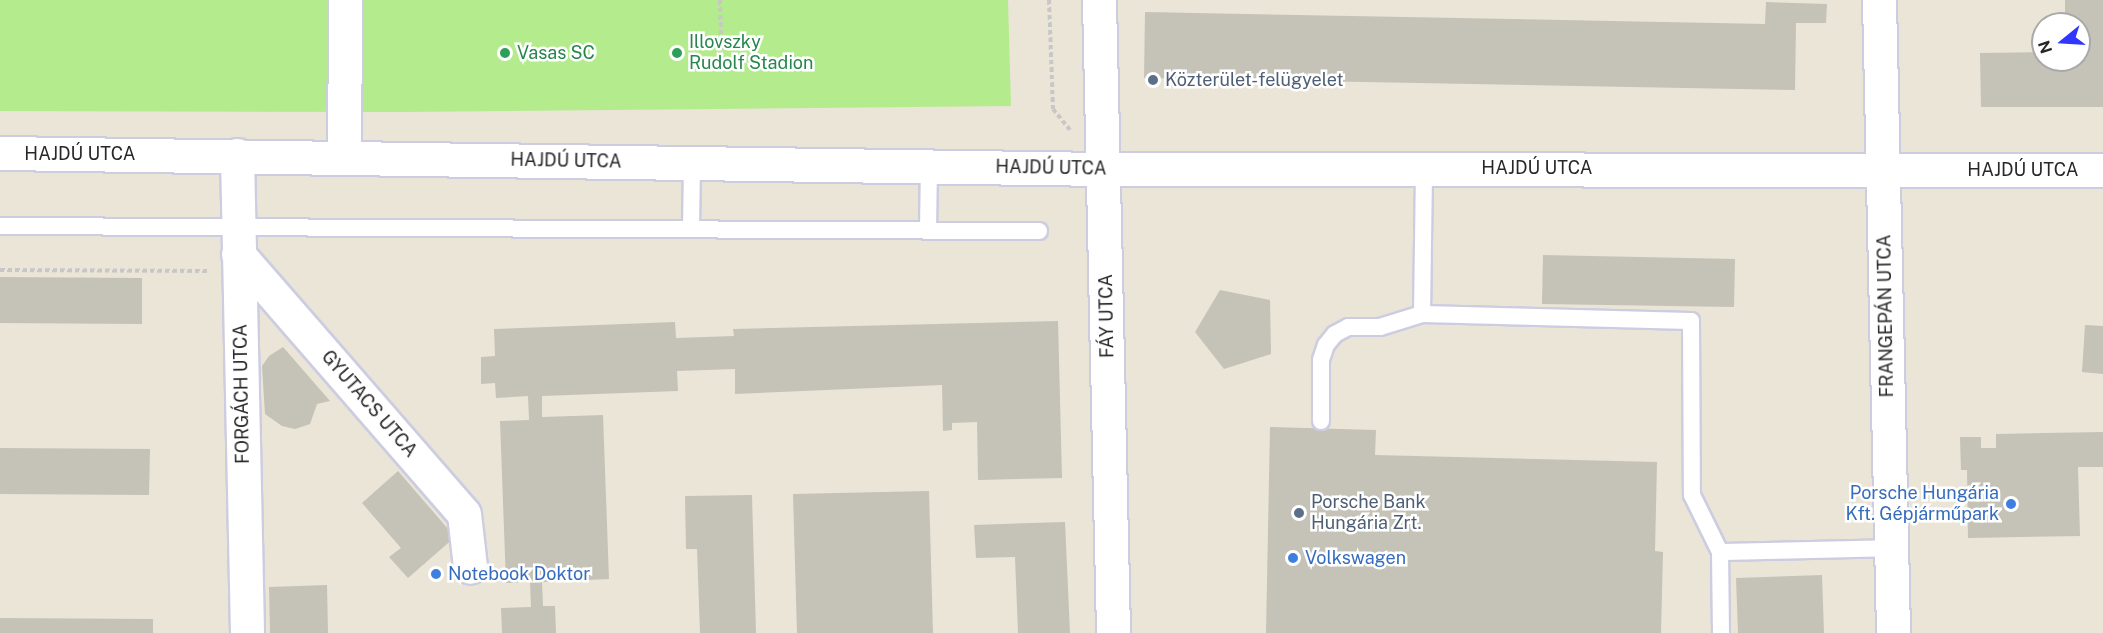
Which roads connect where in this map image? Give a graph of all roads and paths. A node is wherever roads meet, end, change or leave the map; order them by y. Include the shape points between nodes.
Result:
1 (345, 0) edge
2 (720, 0) edge
3 (1049, 0) edge
4 (1099, 0) edge
5 (1879, 0) edge
6 (722, 73) dead end
7 (0, 153) edge
8 (237, 155) junction
9 (344, 158) junction
10 (692, 162) junction
11 (929, 166) junction
12 (1424, 168) junction
13 (1104, 169) junction
14 (1883, 170) junction
15 (2103, 170) edge
16 (0, 225) edge
17 (691, 229) junction
18 (928, 230) junction
19 (1040, 231) dead end
20 (238, 251) junction
21 (0, 270) edge
22 (1422, 314) junction
23 (1321, 421) dead end
24 (1891, 548) junction
25 (1720, 552) junction
26 (470, 567) dead end
27 (247, 633) edge
28 (1113, 633) edge
29 (1721, 633) edge
30 (1893, 633) edge

1 - 9 street
2 - 6 path
3 - 13 path via 1053,109
4 - 13 street, FÁY UTCA
5 - 14 street, FRANGEPÁN UTCA
7 - 8 street, HAJDÚ UTCA
8 - 9 street, HAJDÚ UTCA
8 - 20 street, FORGÁCH UTCA
9 - 10 street, HAJDÚ UTCA
10 - 11 street, HAJDÚ UTCA
10 - 17 lane
11 - 13 street, HAJDÚ UTCA
11 - 18 lane
12 - 13 street, HAJDÚ UTCA
12 - 14 street, HAJDÚ UTCA
12 - 22 lane
13 - 28 street, FÁY UTCA
14 - 15 street, HAJDÚ UTCA
14 - 24 street, FRANGEPÁN UTCA
16 - 20 lane
17 - 18 lane
17 - 20 lane
18 - 19 lane
20 - 21 path
20 - 26 street, GYUTACS UTCA via 464,514
20 - 27 street, FORGÁCH UTCA
22 - 23 lane via 1380,327 1348,327 1335,334 1321,360
22 - 25 lane via 1691,321 1692,495
24 - 25 lane
24 - 30 street, FRANGEPÁN UTCA
25 - 29 lane

